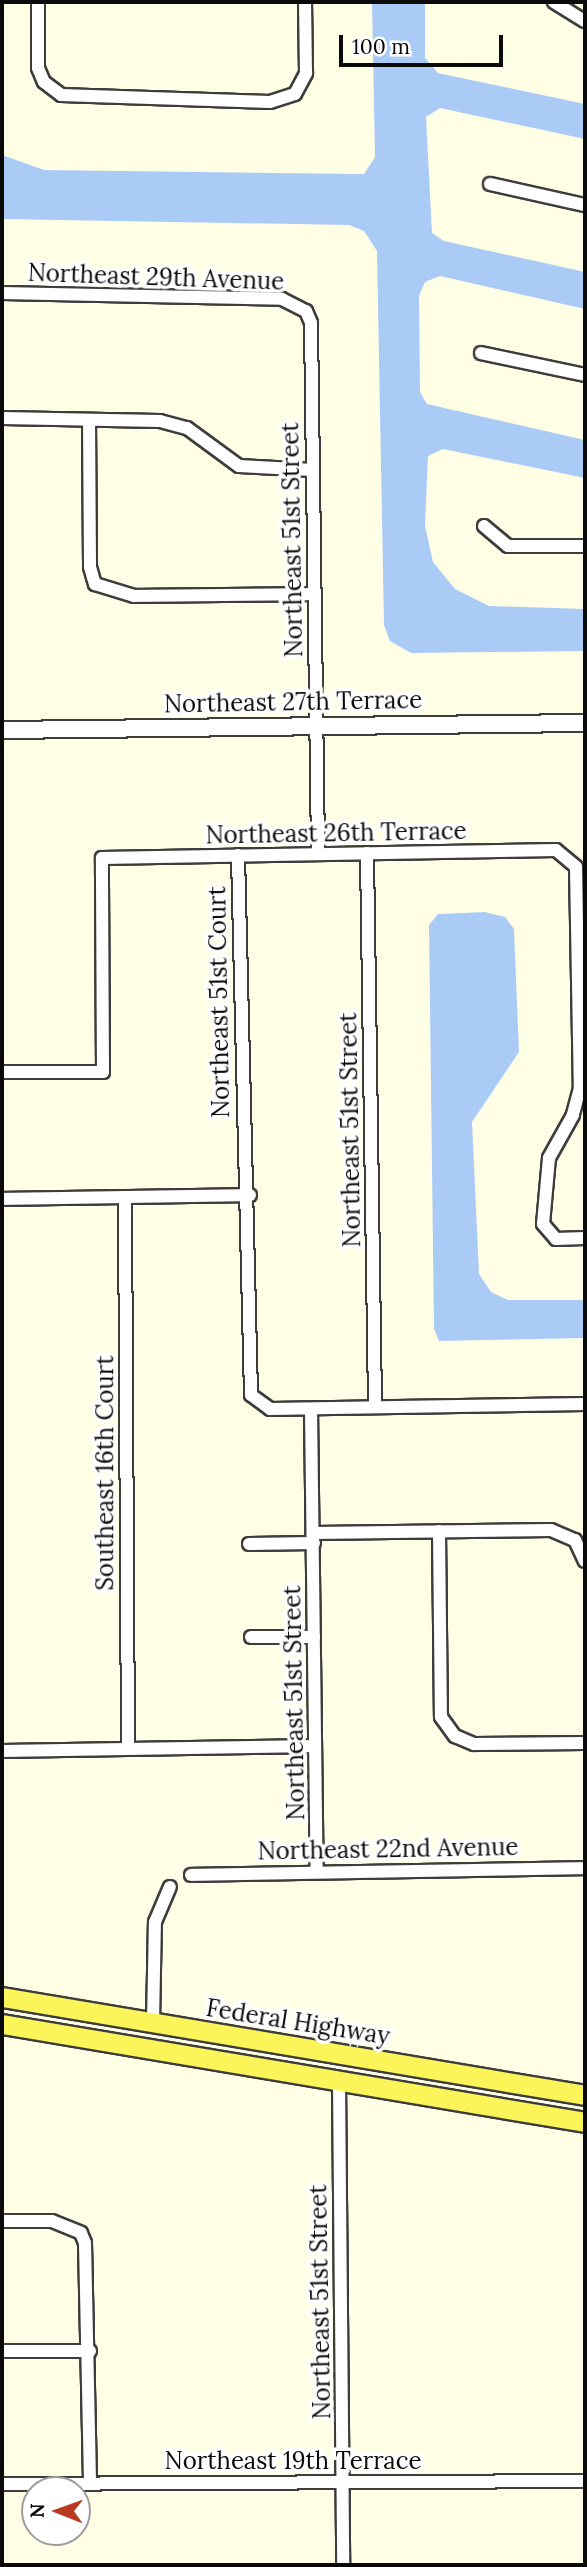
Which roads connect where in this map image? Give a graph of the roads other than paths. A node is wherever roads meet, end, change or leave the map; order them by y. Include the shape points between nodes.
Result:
1 (38, 2) edge
2 (305, 2) edge
3 (554, 2) edge
4 (585, 21) edge
5 (490, 184) dead end
6 (585, 205) edge
7 (2, 293) edge
8 (306, 311) joint
9 (481, 354) dead end
10 (585, 376) edge
11 (2, 418) edge
12 (89, 420) junction
13 (313, 470) junction
14 (484, 526) dead end
15 (585, 546) edge
16 (314, 594) junction
17 (585, 723) edge
18 (315, 724) junction
19 (2, 730) edge
20 (367, 853) junction
21 (318, 854) junction
22 (238, 855) junction
23 (2, 1072) edge
24 (250, 1195) junction
25 (125, 1197) junction
26 (2, 1199) edge
27 (585, 1238) edge
28 (585, 1404) edge
29 (375, 1407) junction
30 (311, 1409) junction
31 (439, 1531) junction
32 (314, 1538) junction
33 (249, 1544) dead end
34 (585, 1561) edge
35 (251, 1637) dead end
36 (314, 1637) junction
37 (585, 1743) edge
38 (315, 1746) junction
39 (128, 1748) junction
40 (2, 1751) edge
41 (585, 1868) edge
42 (317, 1871) junction
43 (191, 1875) dead end
44 (170, 1886) dead end
45 (2, 1997) edge
46 (153, 2023) junction
47 (2, 2024) edge
48 (103, 2041) junction
49 (289, 2046) junction
50 (395, 2063) junction
51 (252, 2066) junction
52 (339, 2081) junction
53 (585, 2095) edge
54 (585, 2122) edge
55 (2, 2221) edge
56 (2, 2351) edge
57 (90, 2351) junction
58 (90, 2476) edge
59 (343, 2481) junction
60 (585, 2481) edge
61 (2, 2483) edge
62 (21, 2483) edge
63 (91, 2484) edge
64 (343, 2565) edge

1 - 2 street via 38,68 52,90 75,98 270,102 295,94 306,73
3 - 4 street
5 - 6 street
7 - 8 street, Northeast 29th Avenue via 282,299
8 - 13 street, Northeast 51st Street via 311,323
9 - 10 street
11 - 12 street
12 - 13 street via 160,421 187,428 239,466
12 - 16 street via 94,584 134,596
13 - 16 street, Northeast 51st Street
14 - 15 street via 509,546
16 - 18 street, Northeast 51st Street
17 - 18 street, Northeast 27th Terrace
18 - 19 street, Northeast 27th Terrace
18 - 21 street, Northeast 51st Street
20 - 21 street, Northeast 26th Terrace
20 - 27 street, Northeast 26th Terrace via 556,850 569,856 576,867 580,1088 544,1177 548,1234
20 - 29 street, Northeast 51st Street
21 - 22 street, Northeast 26th Terrace
22 - 23 street, Northeast 26th Terrace via 103,858 103,1072
22 - 24 street, Northeast 51st Court via 243,1149
24 - 25 street
24 - 30 street, Northeast 51st Court via 251,1395 270,1409
25 - 26 street
25 - 39 street, Southeast 16th Court
28 - 29 street
29 - 30 street
30 - 32 street, Northeast 51st Street
31 - 32 street
31 - 34 street via 551,1530 575,1540
31 - 37 street via 441,1717 455,1736 474,1744
32 - 33 street
32 - 36 street, Northeast 51st Street
35 - 36 street
36 - 38 street, Northeast 51st Street
38 - 39 street
38 - 42 street, Northeast 51st Street
39 - 40 street
41 - 42 street, Northeast 22nd Avenue
42 - 43 street, Northeast 22nd Avenue
44 - 46 street via 155,1922
45 - 46 main road, Federal Highway
46 - 48 main road via 126,2038
46 - 49 main road, Federal Highway
47 - 48 main road, Federal Highway
48 - 51 main road, Federal Highway
49 - 50 main road, Federal Highway
49 - 51 main road via 286,2055
50 - 52 main road
50 - 53 main road, Federal Highway
51 - 52 main road, Federal Highway
52 - 54 main road, Federal Highway
52 - 59 street, Northeast 51st Street
55 - 57 street via 52,2221 81,2233 89,2261
56 - 57 street
57 - 58 street
59 - 60 street, Northeast 19th Terrace
59 - 63 street, Northeast 19th Terrace
59 - 64 street, Northeast 51st Street
61 - 62 street, Northeast 19th Terrace

